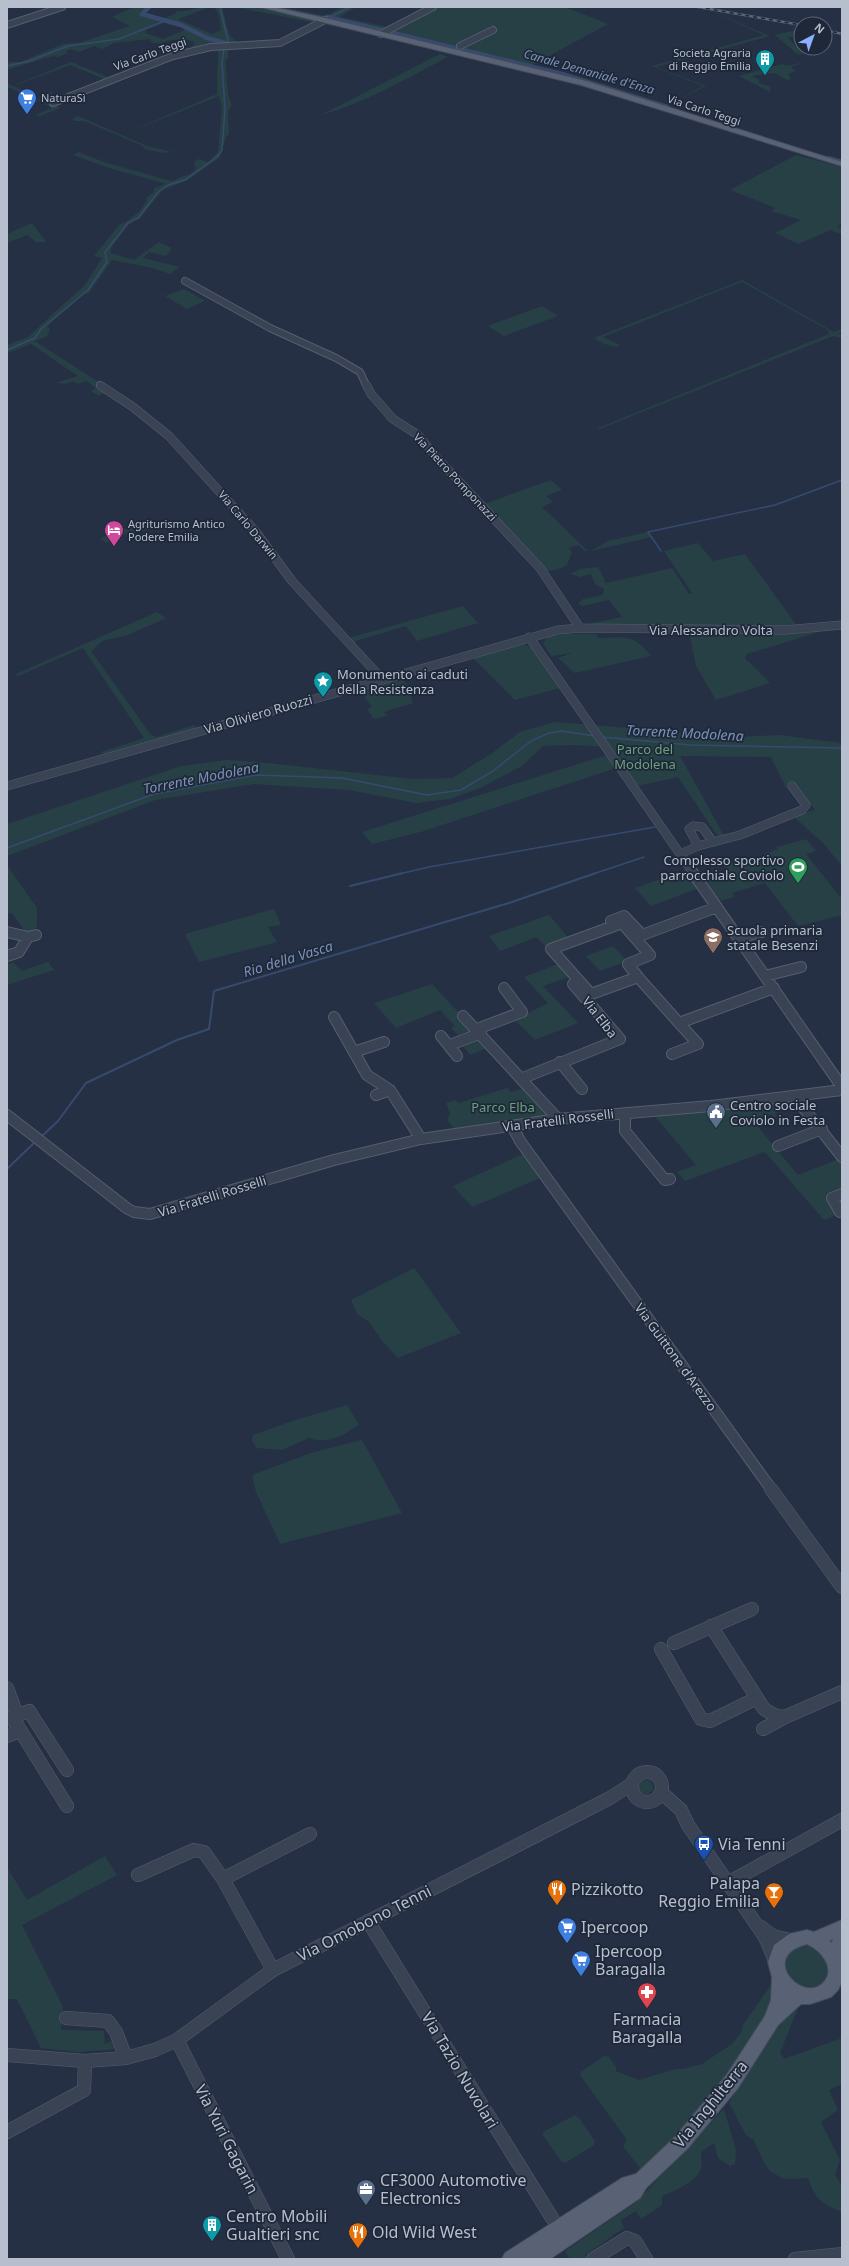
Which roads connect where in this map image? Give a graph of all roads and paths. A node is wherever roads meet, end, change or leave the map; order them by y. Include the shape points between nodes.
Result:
1 (62, 7) edge
2 (263, 7) edge
3 (433, 7) edge
4 (325, 20) junction
5 (7, 25) edge
6 (493, 30) dead end
7 (384, 32) junction
8 (460, 46) dead end
9 (53, 103) dead end
10 (842, 164) edge
11 (185, 280) dead end
12 (100, 385) dead end
13 (842, 625) edge
14 (580, 628) junction
15 (529, 637) junction
16 (382, 679) junction
17 (7, 786) edge
18 (792, 786) dead end
19 (713, 842) junction
20 (698, 846) junction
21 (680, 854) junction
22 (717, 907) junction
23 (603, 923) dead end
24 (7, 932) edge
25 (762, 932) dead end
26 (738, 938) junction
27 (7, 956) edge
28 (802, 967) dead end
29 (765, 976) junction
30 (638, 977) junction
31 (573, 984) dead end
32 (504, 988) dead end
33 (774, 988) junction
34 (464, 1016) dead end
35 (334, 1017) dead end
36 (679, 1023) junction
37 (479, 1031) junction
38 (442, 1036) dead end
39 (384, 1042) dead end
40 (450, 1045) junction
41 (354, 1052) junction
42 (672, 1054) dead end
43 (457, 1056) dead end
44 (560, 1062) junction
45 (523, 1078) junction
46 (842, 1088) edge
47 (582, 1089) dead end
48 (390, 1090) junction
49 (376, 1095) dead end
50 (796, 1097) junction
51 (624, 1113) junction
52 (7, 1114) edge
53 (558, 1119) junction
54 (512, 1126) junction
55 (822, 1130) junction
56 (421, 1139) junction
57 (778, 1146) dead end
58 (842, 1157) edge
59 (670, 1179) dead end
60 (842, 1194) edge
61 (842, 1211) edge
62 (842, 1587) edge
63 (752, 1609) dead end
64 (711, 1626) junction
65 (674, 1643) dead end
66 (661, 1649) dead end
67 (7, 1688) edge
68 (842, 1692) edge
69 (757, 1698) junction
70 (12, 1717) edge
71 (785, 1717) junction
72 (763, 1729) dead end
73 (19, 1731) junction
74 (7, 1736) edge
75 (67, 1770) dead end
76 (633, 1791) junction
77 (659, 1796) junction
78 (66, 1806) dead end
79 (842, 1820) edge
80 (310, 1834) dead end
81 (138, 1875) dead end
82 (223, 1879) junction
83 (728, 1883) junction
84 (754, 1920) junction
85 (368, 1921) junction
86 (842, 1927) edge
87 (842, 1936) edge
88 (816, 1939) junction
89 (790, 1940) junction
90 (835, 1956) junction
91 (273, 1970) junction
92 (778, 1970) junction
93 (805, 1995) junction
94 (66, 2018) dead end
95 (772, 2020) junction
96 (177, 2040) junction
97 (7, 2055) edge
98 (126, 2058) junction
99 (85, 2061) junction
100 (7, 2132) edge
101 (640, 2182) junction
102 (552, 2218) dead end
103 (842, 2254) edge
104 (828, 2257) edge
105 (288, 2259) edge
106 (511, 2259) edge
107 (535, 2259) edge
108 (593, 2259) edge
109 (646, 2259) edge
110 (795, 2259) edge

1 - 5 street
2 - 4 main road, Via Carlo Teggi
3 - 7 street
4 - 7 main road, Via Carlo Teggi
4 - 9 street, Via Carlo Teggi via 280,43 211,47 173,56
6 - 8 street
7 - 10 main road, Via Carlo Teggi via 584,83
11 - 14 street, Via Pietro Pomponazzi via 276,332 336,358 360,372 372,394 393,419 418,435 540,568
12 - 16 street, Via Carlo Darwin via 169,436 256,532 292,581
13 - 14 street, Via Alessandro Volta via 785,630
14 - 15 street, Via Oliviero Ruozzi
15 - 16 street, Via Oliviero Ruozzi
15 - 21 street
16 - 17 street, Via Oliviero Ruozzi
18 - 19 street via 804,801 805,809 740,835
19 - 20 street
19 - 20 street via 702,827 693,826 689,832
20 - 21 street
21 - 22 street
22 - 23 street via 642,935 624,916
22 - 26 street
24 - 27 street via 32,936 19,952
25 - 26 street
26 - 29 street
28 - 29 street
29 - 33 street
30 - 30 street via 628,964 650,955 622,923 551,949 591,994
30 - 36 street
31 - 44 street, Via Elba via 620,1039
32 - 37 street via 522,1012
33 - 36 street
33 - 46 street
34 - 37 street
35 - 41 street
36 - 42 street via 698,1044
37 - 40 street
37 - 45 street
38 - 40 street
39 - 41 street
40 - 43 street
41 - 48 street via 367,1075
44 - 45 street, Via Elba
44 - 47 street
45 - 53 street
46 - 50 street, Via Fratelli Rosselli
48 - 49 street
48 - 56 street
50 - 51 street, Via Fratelli Rosselli
50 - 55 street
51 - 53 street, Via Fratelli Rosselli
51 - 59 street, Via Fratelli Rosselli via 625,1131 665,1180
52 - 56 street, Via Fratelli Rosselli via 128,1209 142,1214 150,1214 321,1163
53 - 54 street, Via Fratelli Rosselli
54 - 56 street, Via Fratelli Rosselli
54 - 62 street, Via Guittone d'Arezzo via 520,1142
55 - 57 street
55 - 58 street
60 - 61 street via 832,1198 840,1212
63 - 64 street
64 - 65 street
64 - 69 street
66 - 69 street via 701,1719 710,1721
67 - 70 street
68 - 71 street
69 - 71 street via 764,1709 776,1716
70 - 73 street
70 - 75 street via 29,1711
71 - 72 street
73 - 74 street
73 - 78 street
76 - 77 street, Via Omobono Tenni via 643,1801
76 - 77 street via 635,1777 650,1773 662,1783
76 - 85 street, Via Omobono Tenni via 610,1798
77 - 83 street, Via Omobono Tenni via 688,1825
79 - 83 street
80 - 82 street
81 - 82 street via 194,1850 200,1850 209,1857
82 - 91 street
83 - 84 street, Via Omobono Tenni
84 - 89 street, Via Omobono Tenni via 773,1936
84 - 92 street, Via Omobono Tenni via 765,1937
85 - 91 street, Via Omobono Tenni
85 - 102 street, Via Tazio Nuvolari
86 - 88 main road
87 - 90 main road, Via Inghilterra
88 - 89 main road
88 - 90 main road via 824,1943
89 - 92 main road, Via Inghilterra via 778,1954
90 - 93 main road, Via Inghilterra via 839,1969 832,1987 820,1994
91 - 96 street, Via Omobono Tenni
92 - 93 main road via 791,1989
92 - 95 main road, Via Inghilterra via 779,2000
93 - 95 main road, Via Inghilterra via 796,1998
94 - 98 street via 108,2021 116,2032
95 - 101 main road, Via Inghilterra via 732,2082 680,2143
96 - 98 street, Via Omobono Tenni via 155,2050
96 - 105 street, Via Yuri Gagarin
97 - 99 street, Via Omobono Tenni
98 - 99 street, Via Omobono Tenni
99 - 100 street via 84,2090
101 - 106 main road, Via Inghilterra via 628,2184
101 - 107 main road, Via Inghilterra via 634,2192 614,2207
103 - 104 street
104 - 110 street
108 - 109 street via 627,2238 635,2241

